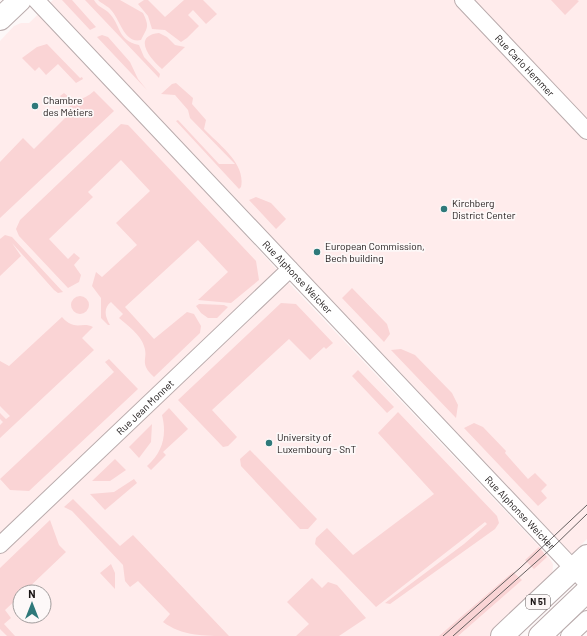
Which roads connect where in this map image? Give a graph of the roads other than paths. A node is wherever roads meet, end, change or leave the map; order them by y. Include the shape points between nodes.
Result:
1 (20, 0) edge
2 (36, 0) edge
3 (463, 0) edge
4 (0, 19) edge
5 (587, 131) edge
6 (290, 269) junction
7 (0, 545) edge
8 (577, 565) edge
9 (587, 591) edge
10 (587, 619) edge
11 (502, 636) edge
12 (540, 636) edge
13 (569, 636) edge

1 - 4 main road
2 - 6 street, Rue Alphonse Weicker
3 - 5 street, Rue Carlo Hemmer
6 - 7 street, Rue Jean Monnet
6 - 8 street, Rue Alphonse Weicker
8 - 11 main road, N 51
9 - 12 main road, N 51
10 - 13 street

